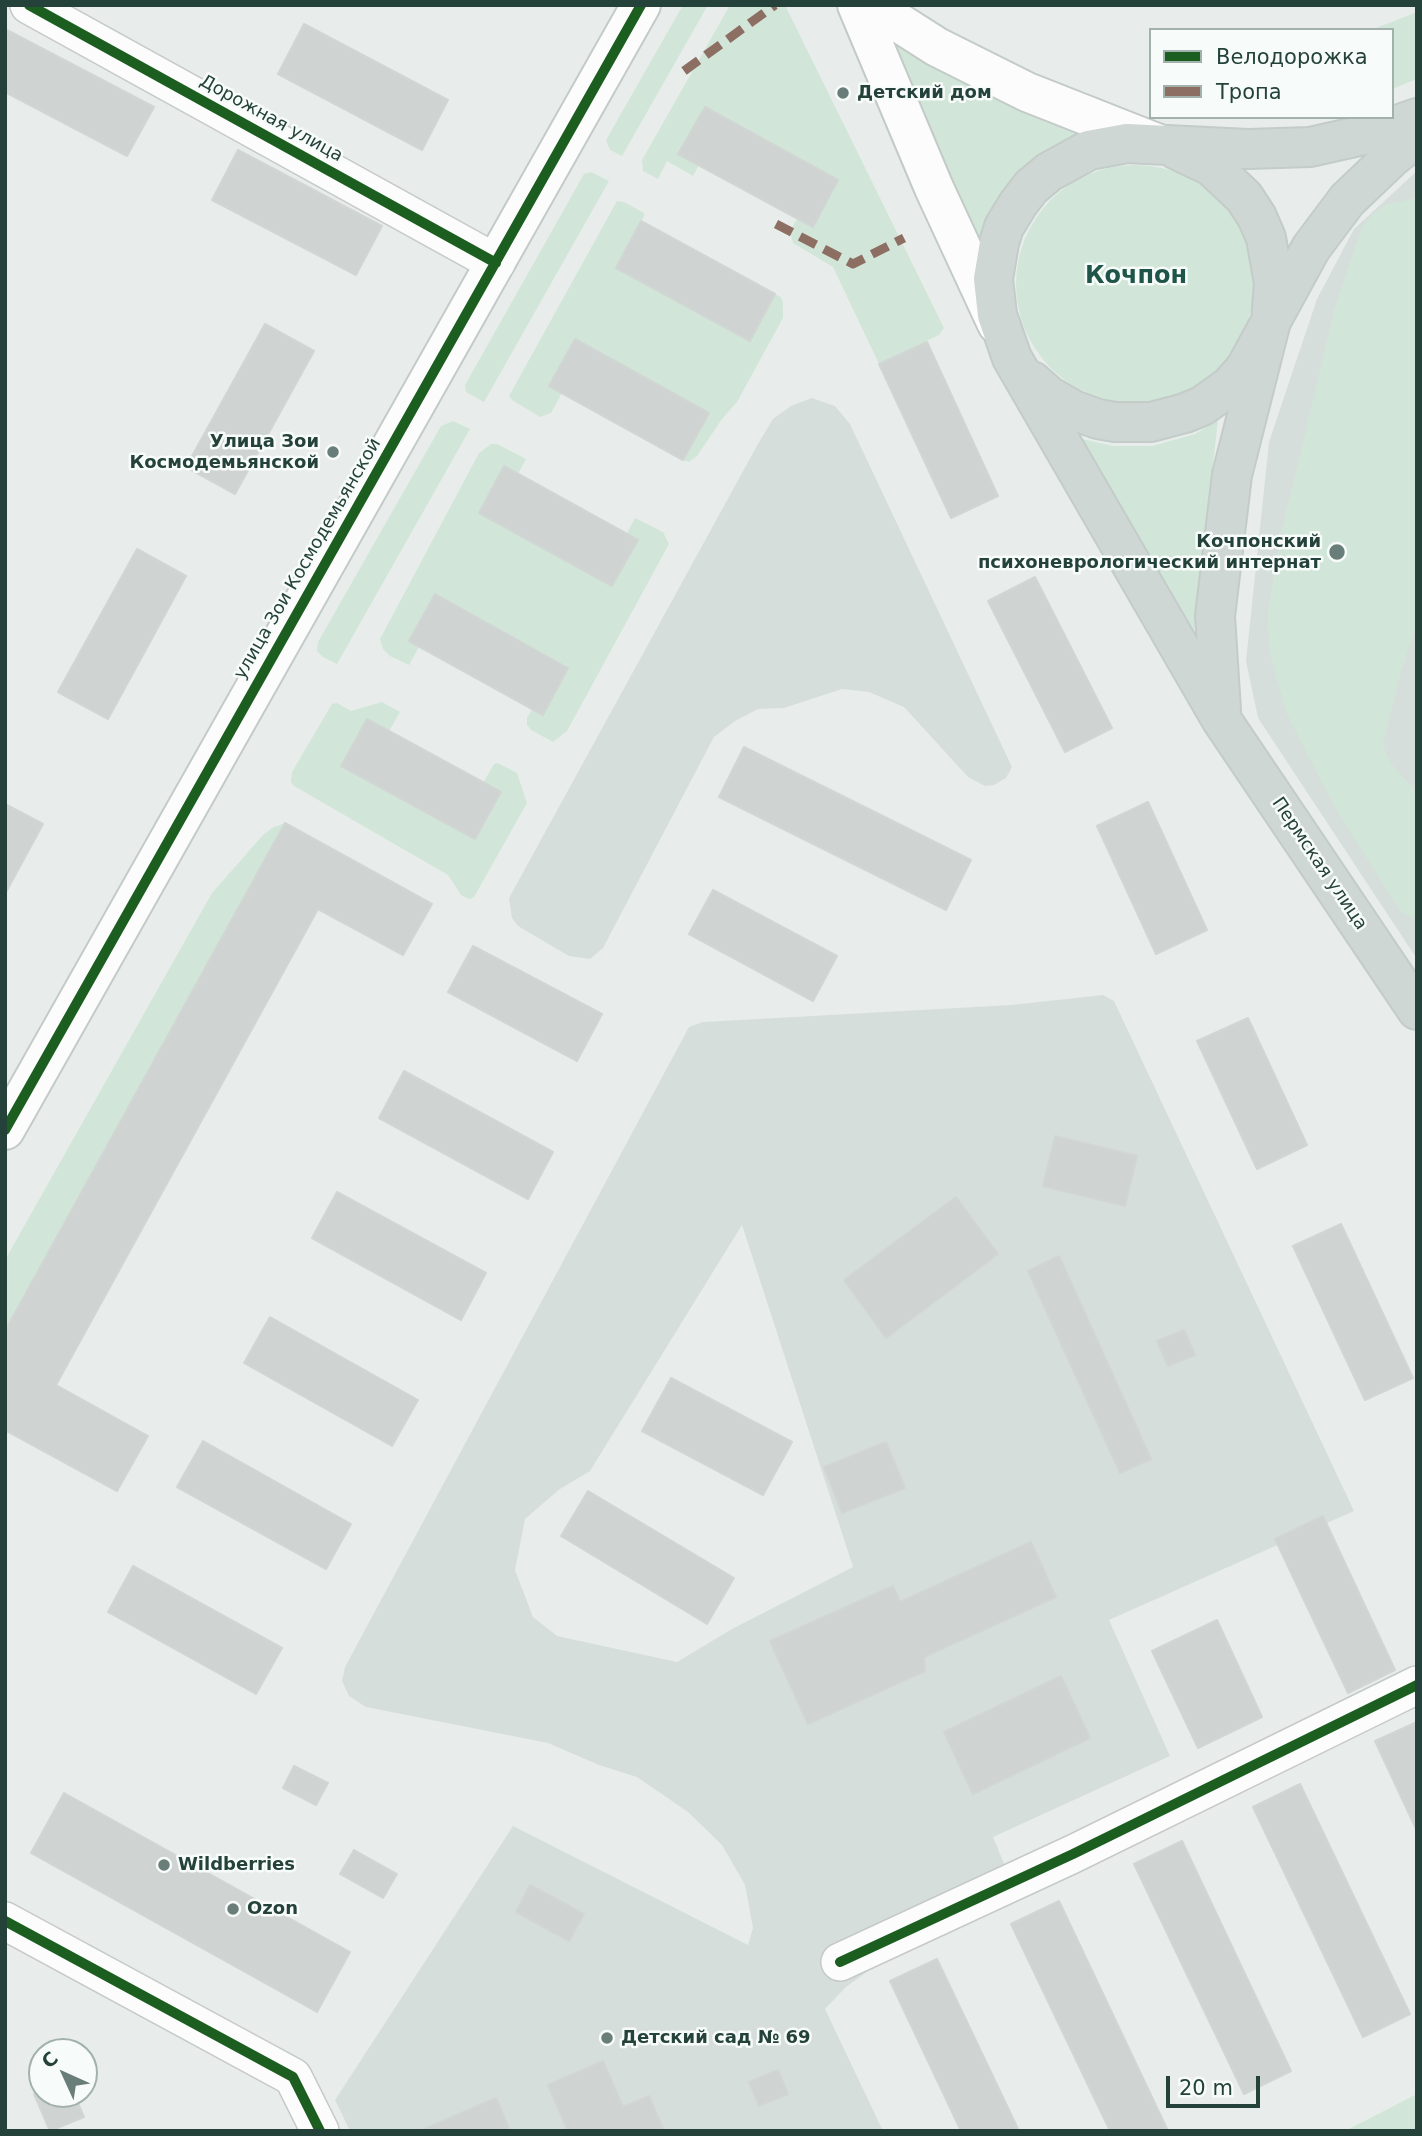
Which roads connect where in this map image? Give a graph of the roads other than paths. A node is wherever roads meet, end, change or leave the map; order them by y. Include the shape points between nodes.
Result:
1 (29, 5) edge
2 (641, 5) edge
3 (857, 5) edge
4 (872, 5) edge
5 (1417, 118) edge
6 (1417, 137) edge
7 (1159, 144) junction
8 (496, 262) junction
9 (1271, 321) junction
10 (1012, 358) junction
11 (1221, 719) junction
12 (1417, 1010) edge
13 (5, 1130) edge
14 (1417, 1685) edge
15 (5, 1921) edge
16 (840, 1962) dead end
17 (320, 2131) edge

1 - 8 street, Дорожная улица
2 - 8 street, улица Зои Космодемьянской
3 - 10 street
4 - 7 street via 937,47 1027,92
5 - 7 main road via 1310,148
6 - 9 main road via 1347,200 1311,248
7 - 9 main road via 1211,166 1251,207 1272,260
7 - 10 main road via 1118,143 1089,150 1049,172 1018,204 1004,227 993,279 997,315
8 - 13 street, улица Зои Космодемьянской
9 - 10 main road via 1252,359 1230,386 1185,414 1151,422 1115,422 1073,410 1038,387
9 - 11 main road via 1232,475 1215,616
10 - 11 main road, Пермская улица
11 - 12 main road, Пермская улица
14 - 16 street via 1096,1843
15 - 17 street via 293,2077

